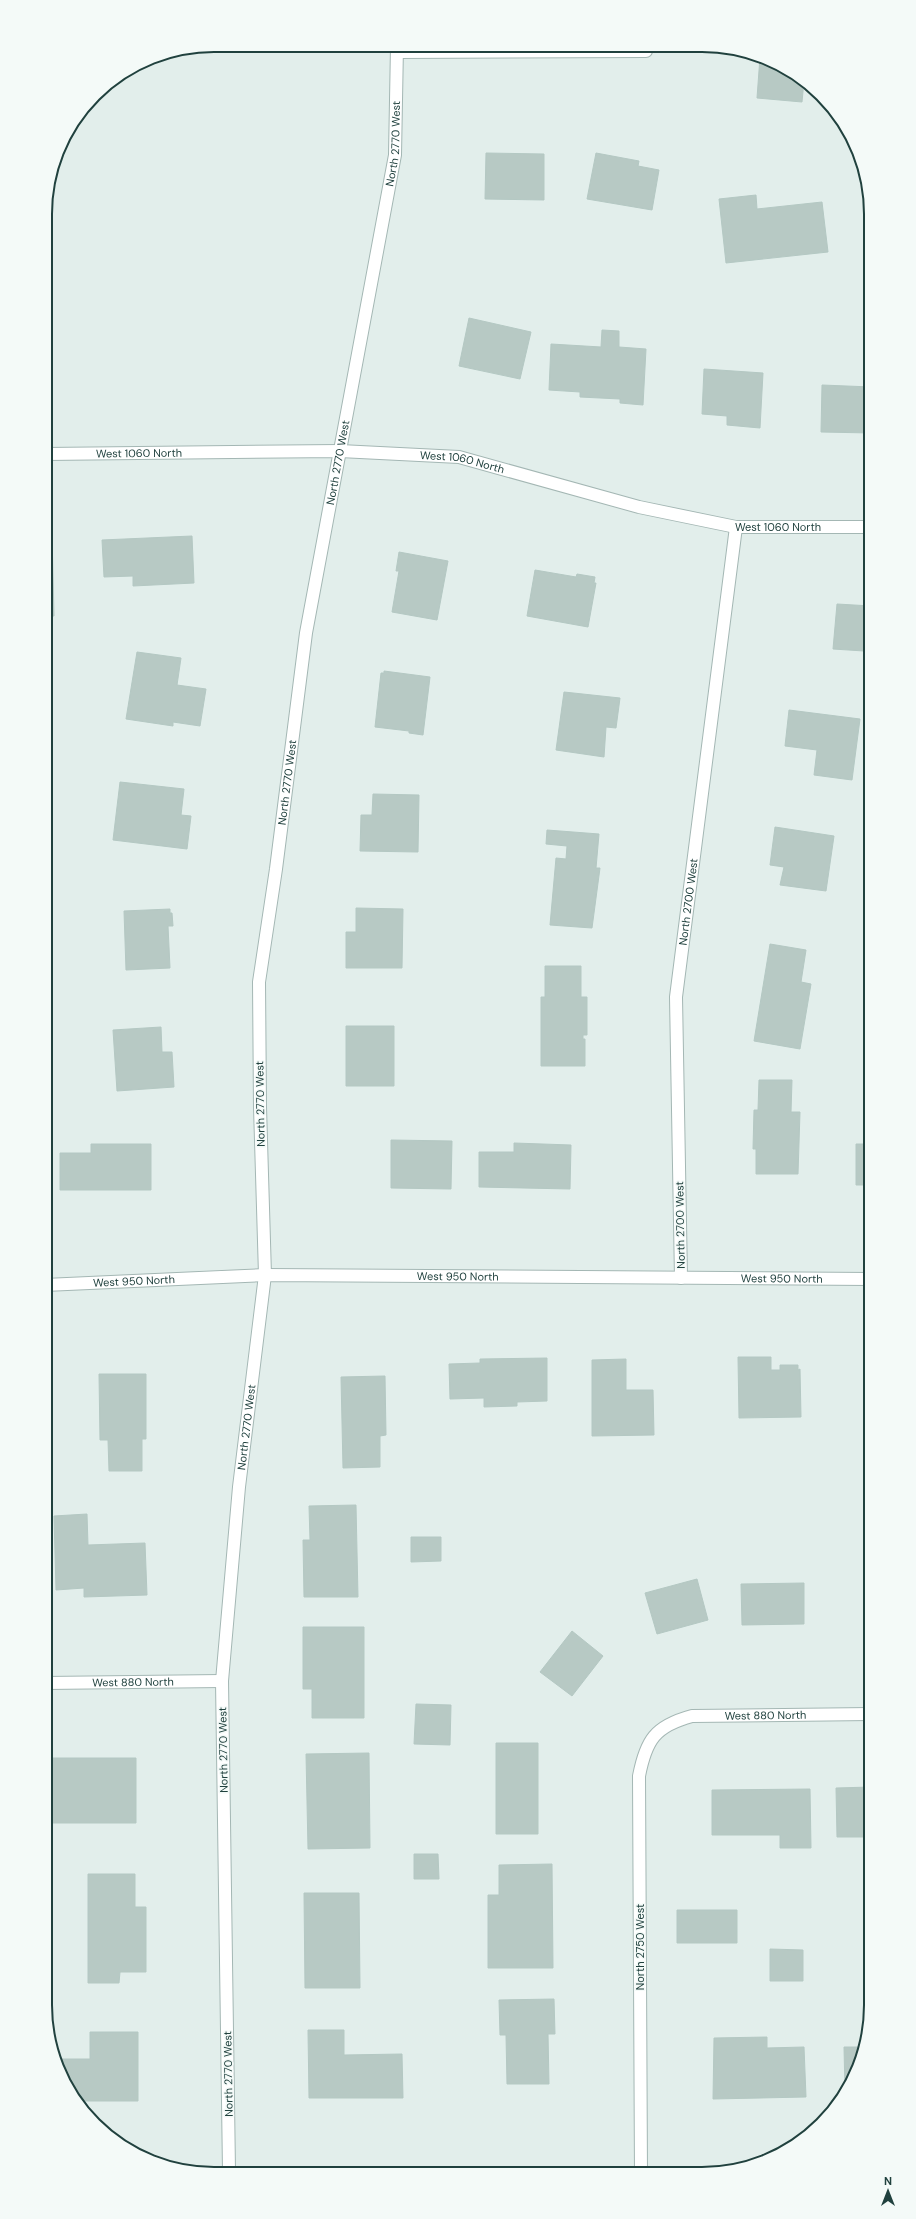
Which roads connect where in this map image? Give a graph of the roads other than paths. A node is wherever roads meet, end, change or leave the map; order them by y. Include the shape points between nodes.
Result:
1 (397, 52) edge
2 (340, 452) junction
3 (52, 454) edge
4 (736, 526) junction
5 (864, 527) edge
6 (265, 1275) junction
7 (681, 1278) junction
8 (864, 1279) edge
9 (52, 1285) edge
10 (222, 1682) junction
11 (52, 1683) edge
12 (864, 1714) edge
13 (662, 1728) joint
14 (229, 2167) edge
15 (642, 2167) edge

1 - 2 street, North 2770 West via 395,155
2 - 3 street, West 1060 North
2 - 4 street, West 1060 North via 459,457 639,507
2 - 6 street, North 2770 West via 306,633 259,982
4 - 5 street, West 1060 North
4 - 7 street, North 2700 West via 676,997
6 - 7 street, West 950 North
6 - 9 street, West 950 North
6 - 10 street, North 2770 West via 239,1487
7 - 8 street, West 950 North
10 - 11 street, West 880 North
10 - 14 street, North 2770 West
12 - 13 street, West 880 North via 692,1716 671,1722
13 - 15 street, North 2750 West via 654,1735 643,1754 639,1776

